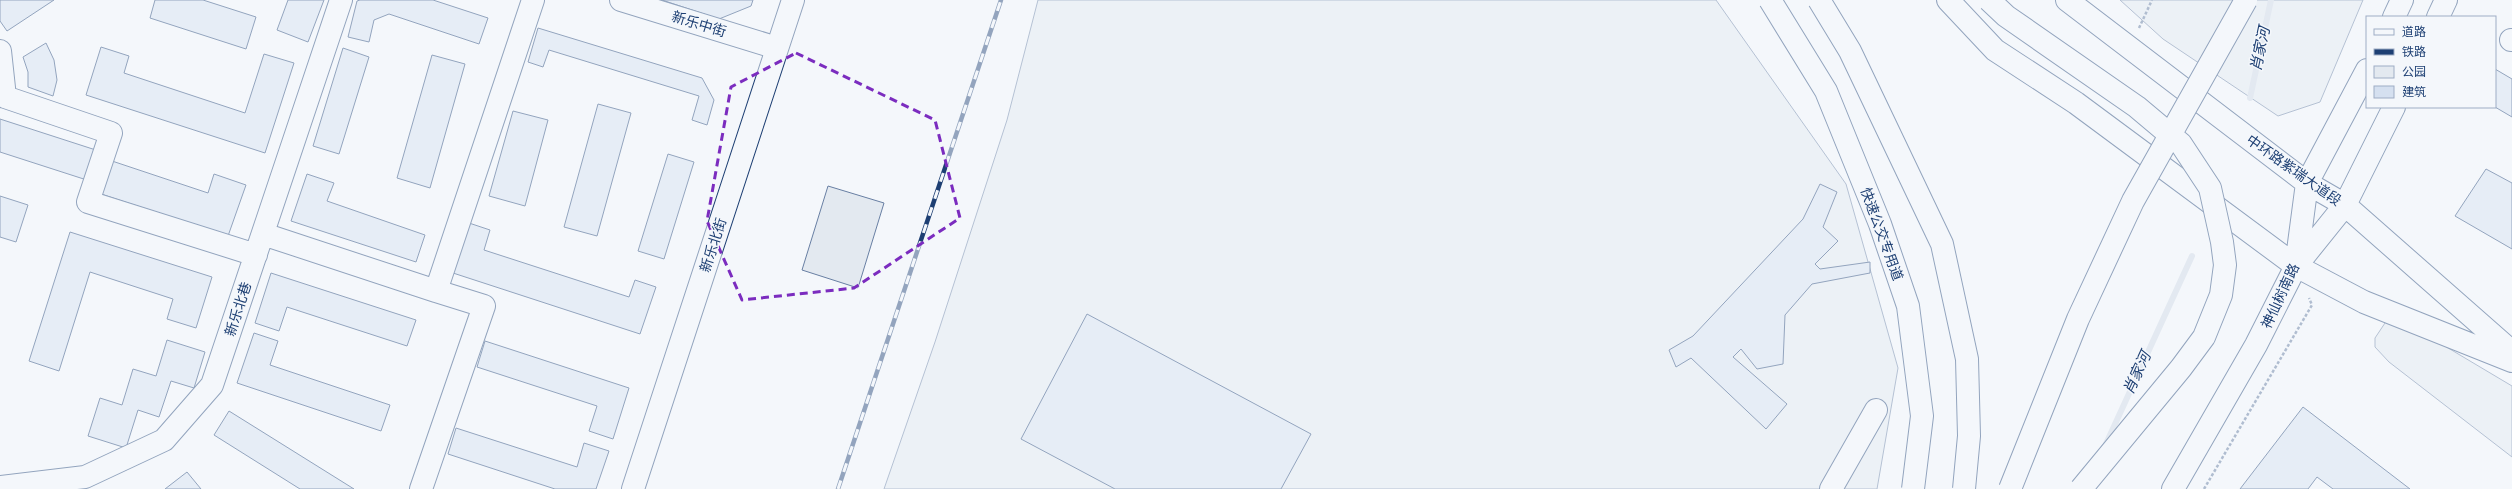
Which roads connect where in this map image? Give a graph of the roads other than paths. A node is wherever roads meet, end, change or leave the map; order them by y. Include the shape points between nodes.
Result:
1 (341, 0) edge
2 (533, 0) edge
3 (621, 0) edge
4 (793, 0) edge
5 (1770, 0) edge
6 (1819, 0) edge
7 (1948, 0) edge
8 (1989, 0) edge
9 (2067, 0) edge
10 (2246, 0) edge
11 (2402, 0) edge
12 (2446, 0) edge
13 (2394, 16) edge
14 (2438, 16) edge
15 (777, 48) junction
16 (0, 51) edge
17 (2366, 72) edge
18 (2394, 108) edge
19 (2307, 183) junction
20 (2345, 205) junction
21 (262, 234) junction
22 (256, 255) junction
23 (2296, 266) junction
24 (436, 291) junction
25 (2512, 352) edge
26 (2512, 361) edge
27 (1876, 410) dead end
28 (50, 485) edge
29 (0, 487) edge
30 (421, 489) edge
31 (633, 489) edge
32 (1831, 489) edge
33 (1913, 489) edge
34 (1964, 489) edge
35 (2010, 489) edge
36 (2081, 489) edge
37 (2173, 489) edge

1 - 21 main road, 新乐北巷
2 - 24 main road
3 - 15 main road, 新乐中街
4 - 15 main road, 新乐北街
5 - 33 main road, 快速公交专用道, bridge via 1826,91 1880,224 1908,306 1922,416
6 - 34 main road, bridge via 1850,51 1942,244 1967,359 1969,436
7 - 23 main road via 1995,50 2076,103
8 - 36 main road, bridge via 2006,16 2137,107 2181,144 2210,188 2222,242 2225,264 2221,295 2204,337
9 - 19 main road, 中环路紫瑞大道段
10 - 35 main road, bridge via 2133,201 2078,319
11 - 13 main road
12 - 14 main road
15 - 31 main road, 新乐北街
16 - 22 main road via 5,97 111,133 88,202
17 - 19 main road, 神仙树南路
18 - 20 main road
19 - 20 main road, 中环路紫瑞大道段
19 - 23 main road, 神仙树南路
20 - 23 main road
20 - 25 main road, 中环路紫瑞大道段
21 - 22 main road, 新乐北巷
21 - 24 main road
22 - 28 main road, 新乐北巷 via 212,385 164,440 85,477
23 - 26 main road via 2364,302
23 - 37 main road, 神仙树南路 via 2256,345
24 - 30 main road via 484,306
27 - 32 main road
28 - 29 main road, 新乐北巷

